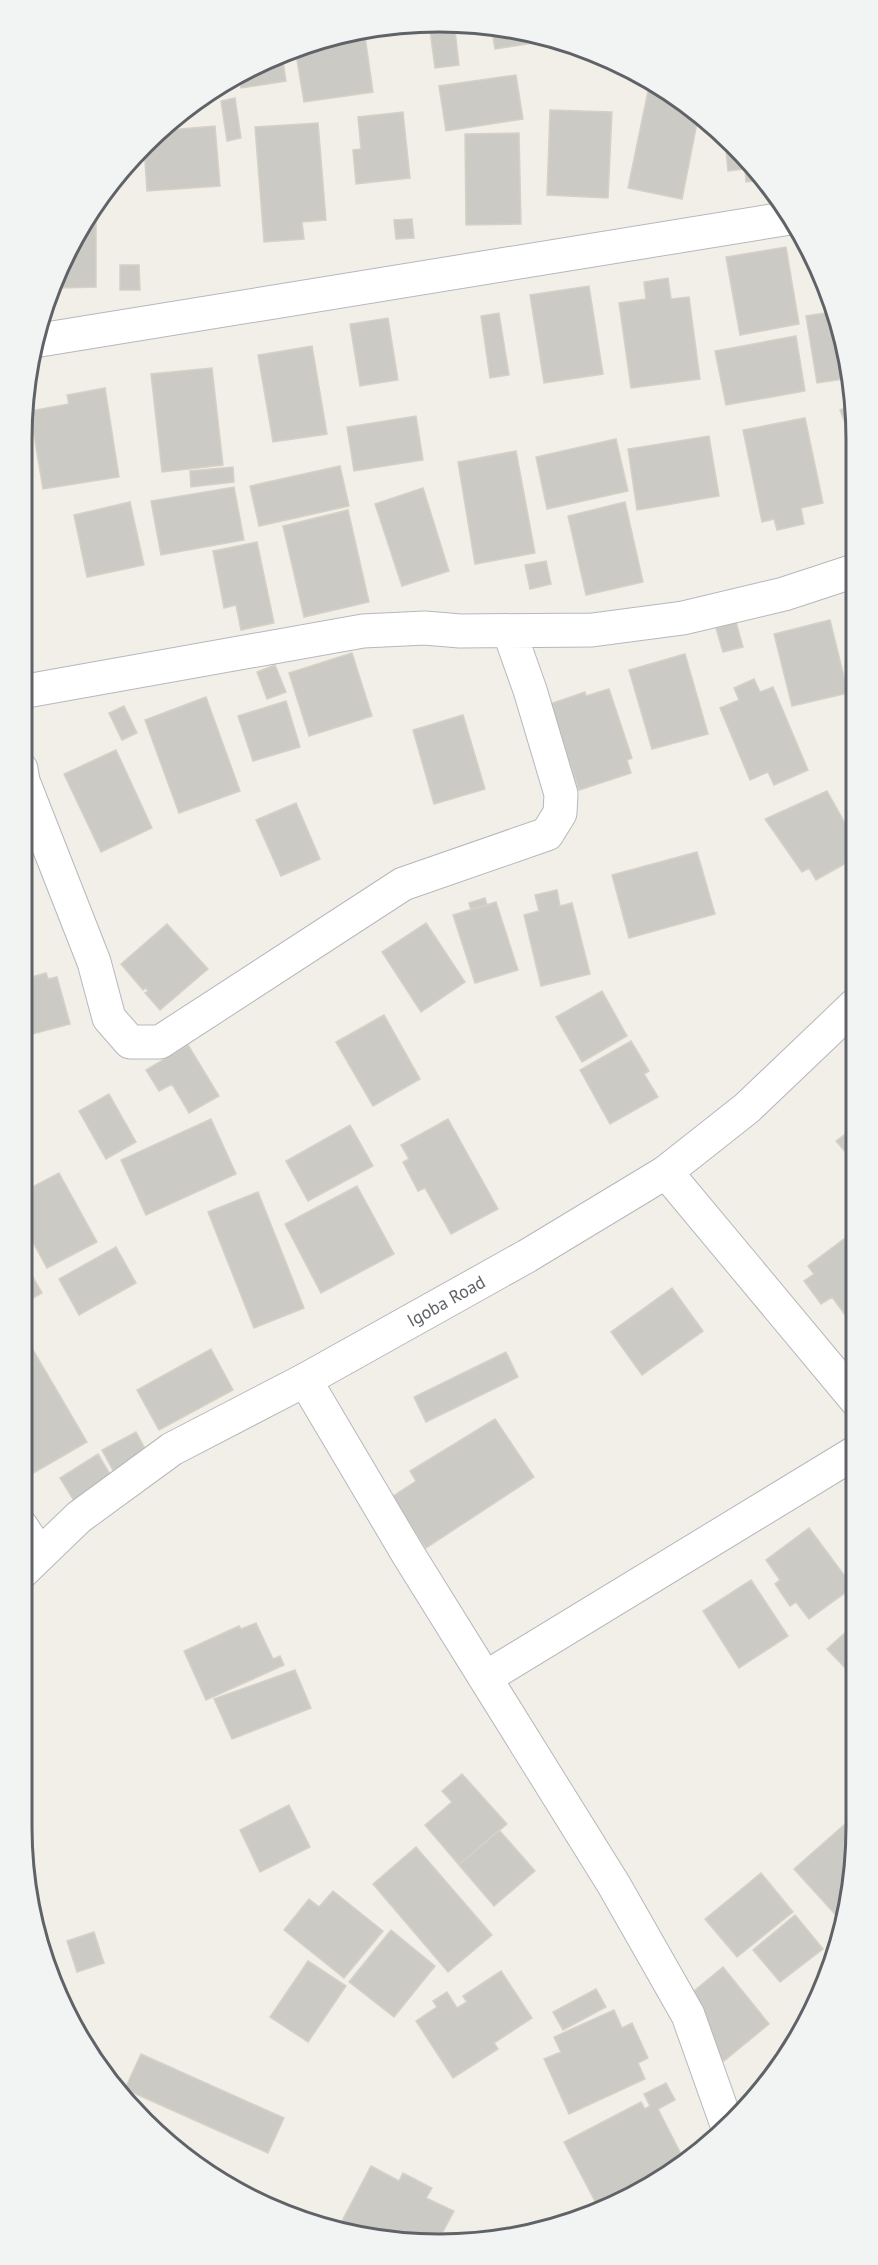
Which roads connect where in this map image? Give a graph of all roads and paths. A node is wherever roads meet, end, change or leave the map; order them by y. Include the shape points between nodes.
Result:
1 (782, 219) edge
2 (44, 339) edge
3 (846, 575) edge
4 (509, 631) junction
5 (32, 690) edge
6 (32, 804) edge
7 (846, 1014) edge
8 (666, 1172) junction
9 (305, 1380) junction
10 (846, 1388) edge
11 (846, 1458) edge
12 (32, 1561) edge
13 (485, 1678) junction
14 (724, 2117) edge

1 - 2 street
3 - 4 street via 683,618 592,630
4 - 5 street via 416,628 363,632
4 - 6 street via 561,794 560,813 547,834 403,885 160,1042 130,1042 109,1018 94,962
7 - 8 street, Igoba Road via 747,1107
8 - 9 street, Igoba Road via 527,1256
8 - 10 street
9 - 12 street, Igoba Road via 172,1449 79,1517
9 - 13 street
11 - 13 street
13 - 14 street via 614,1885 688,2015

